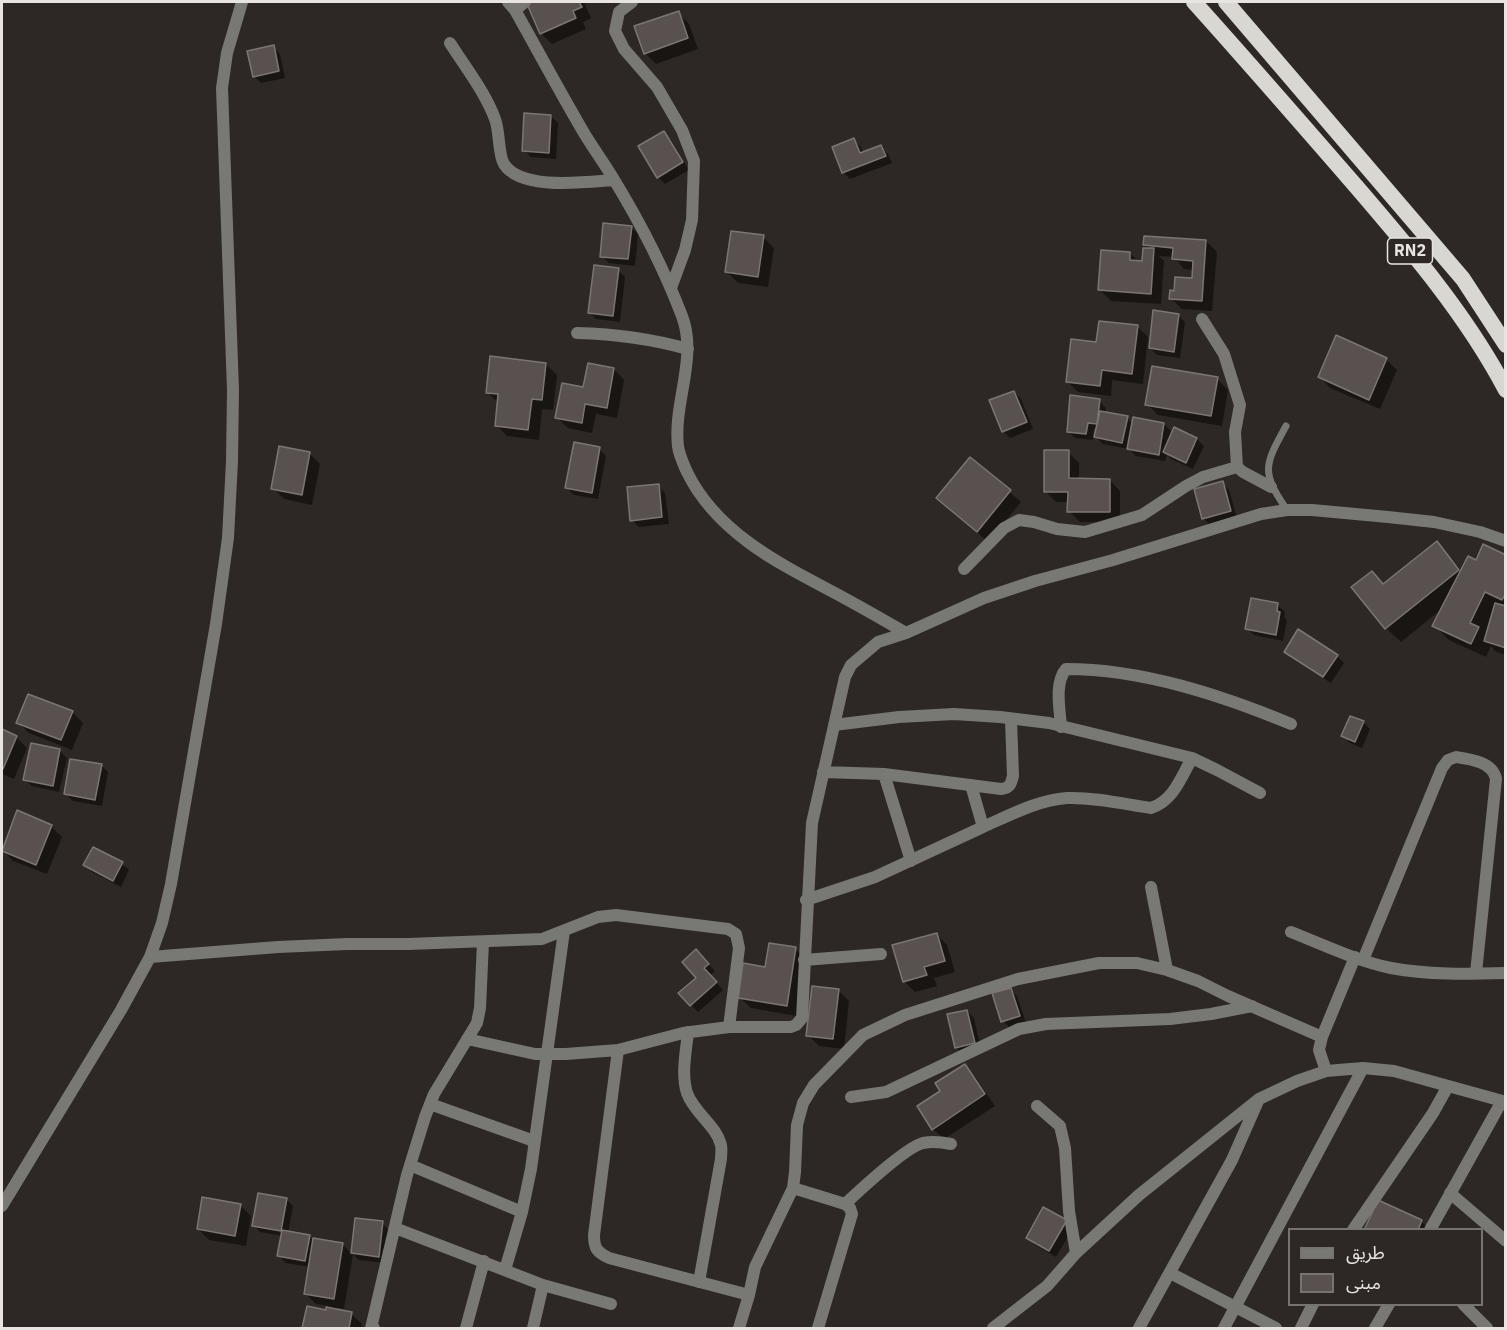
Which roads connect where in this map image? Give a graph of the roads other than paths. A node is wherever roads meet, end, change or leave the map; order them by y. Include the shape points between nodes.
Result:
1 (242, 2) edge
2 (632, 2) edge
3 (1194, 2) edge
4 (1227, 2) edge
5 (516, 4) edge
6 (450, 44) dead end
7 (614, 180) junction
8 (670, 288) junction
9 (1202, 319) dead end
10 (578, 333) dead end
11 (1506, 345) edge
12 (688, 349) junction
13 (1506, 390) edge
14 (1286, 426) dead end
15 (1237, 467) junction
16 (1271, 487) junction
17 (1287, 510) junction
18 (1506, 541) edge
19 (964, 569) dead end
20 (906, 633) junction
21 (1011, 719) junction
22 (1290, 724) dead end
23 (834, 725) junction
24 (1061, 727) junction
25 (1192, 758) junction
26 (823, 772) junction
27 (884, 774) junction
28 (971, 785) junction
29 (1260, 793) dead end
30 (984, 827) junction
31 (911, 861) junction
32 (1151, 886) dead end
33 (806, 900) junction
34 (564, 931) junction
35 (1292, 932) dead end
36 (483, 942) junction
37 (881, 954) dead end
38 (150, 957) junction
39 (1359, 959) junction
40 (804, 960) junction
41 (1167, 970) junction
42 (1476, 973) junction
43 (1506, 973) edge
44 (1253, 1006) junction
45 (729, 1027) junction
46 (688, 1032) junction
47 (1322, 1037) junction
48 (467, 1039) junction
49 (618, 1050) junction
50 (547, 1054) junction
51 (1363, 1068) junction
52 (1326, 1071) junction
53 (1448, 1086) junction
54 (851, 1097) dead end
55 (1259, 1099) junction
56 (1504, 1101) edge
57 (430, 1104) junction
58 (1037, 1106) dead end
59 (534, 1141) junction
60 (951, 1144) dead end
61 (410, 1165) junction
62 (793, 1188) junction
63 (1450, 1194) junction
64 (845, 1204) junction
65 (2, 1206) edge
66 (522, 1212) junction
67 (395, 1228) junction
68 (1354, 1228) edge
69 (1431, 1228) edge
70 (1506, 1241) edge
71 (1076, 1253) junction
72 (484, 1261) junction
73 (505, 1270) junction
74 (1170, 1273) junction
75 (699, 1282) junction
76 (543, 1285) junction
77 (749, 1295) junction
78 (610, 1304) dead end
79 (1312, 1306) edge
80 (1388, 1306) edge
81 (1464, 1306) edge
82 (1235, 1308) junction
83 (372, 1328) edge
84 (1487, 1328) edge
85 (466, 1329) edge
86 (533, 1329) edge
87 (739, 1329) edge
88 (818, 1329) edge
89 (993, 1329) edge
90 (1139, 1329) edge
91 (1224, 1329) edge
92 (1276, 1329) edge
93 (1301, 1329) edge
94 (1375, 1329) edge

1 - 38 street via 227,53 222,88 233,390 228,538 175,860 162,923
2 - 8 street via 619,12 615,31 624,49 657,87 694,160 692,220
3 - 13 highway, RN2 via 1403,242 1460,316
4 - 11 highway, RN2 via 1463,279
5 - 7 street via 584,134
6 - 7 street via 496,120 503,163 514,174 531,181
7 - 8 street
8 - 12 street via 683,319
9 - 15 street via 1224,354 1240,405 1235,432
10 - 12 street
12 - 20 street via 677,445 694,486 725,522 752,545
14 - 16 lane via 1272,451 1268,469
15 - 16 street
15 - 19 street via 1203,477 1142,515 1085,532 1018,520 1004,528
16 - 17 lane
17 - 18 street via 1434,522
17 - 20 street via 1035,581 984,598
20 - 23 street via 878,642 851,665
21 - 23 street via 954,714
21 - 24 street
21 - 28 street via 1011,785 1001,789
22 - 24 street via 1242,704 1186,688 1141,677 1066,669 1059,684
23 - 26 street
24 - 25 street
25 - 29 street
25 - 30 street via 1162,805 1151,808 1065,798 1037,804
26 - 27 street
26 - 33 street via 812,823
27 - 28 street
27 - 31 street
28 - 30 street
30 - 31 street
31 - 33 street
32 - 41 street
33 - 40 street
34 - 36 street via 542,939
34 - 45 street via 598,917 616,915 728,929 736,934 740,948
34 - 50 street
35 - 39 street
36 - 38 street via 324,945
36 - 48 street via 480,1008 477,1023
37 - 40 street
38 - 65 street
39 - 42 street via 1392,968
39 - 42 street via 1442,768 1456,757 1488,766 1496,779
39 - 47 street
40 - 45 street via 800,1022 791,1027
41 - 44 street
41 - 62 street via 1137,963 1099,963 1018,979 905,1015 862,1035 814,1085 803,1103 797,1125
42 - 43 street
44 - 47 street
44 - 54 street via 1170,1019 1046,1024 1019,1029 886,1092
45 - 46 street
46 - 49 street
46 - 75 street via 684,1079 688,1094 721,1145
47 - 52 street via 1319,1050
48 - 50 street
48 - 57 street
49 - 50 street
49 - 75 street via 595,1249 609,1258
50 - 59 street
51 - 52 street
51 - 53 street via 1394,1071
51 - 82 street
52 - 55 street
53 - 56 street
53 - 68 street
55 - 71 street via 1139,1195
55 - 74 street via 1232,1160
56 - 63 street
57 - 59 street
57 - 61 street
58 - 71 street via 1060,1126
59 - 66 street
60 - 64 street via 920,1143
61 - 66 street
61 - 67 street
62 - 64 street
62 - 77 street via 756,1267
63 - 69 street
63 - 70 street
64 - 88 street via 852,1214
66 - 73 street
67 - 72 street
67 - 83 street
71 - 89 street via 1047,1286
72 - 73 street
72 - 85 street
73 - 76 street
74 - 82 street
74 - 90 street
75 - 77 street
76 - 78 street
76 - 86 street
77 - 87 street
79 - 93 street
80 - 94 street
81 - 84 street
82 - 91 street
82 - 92 street

